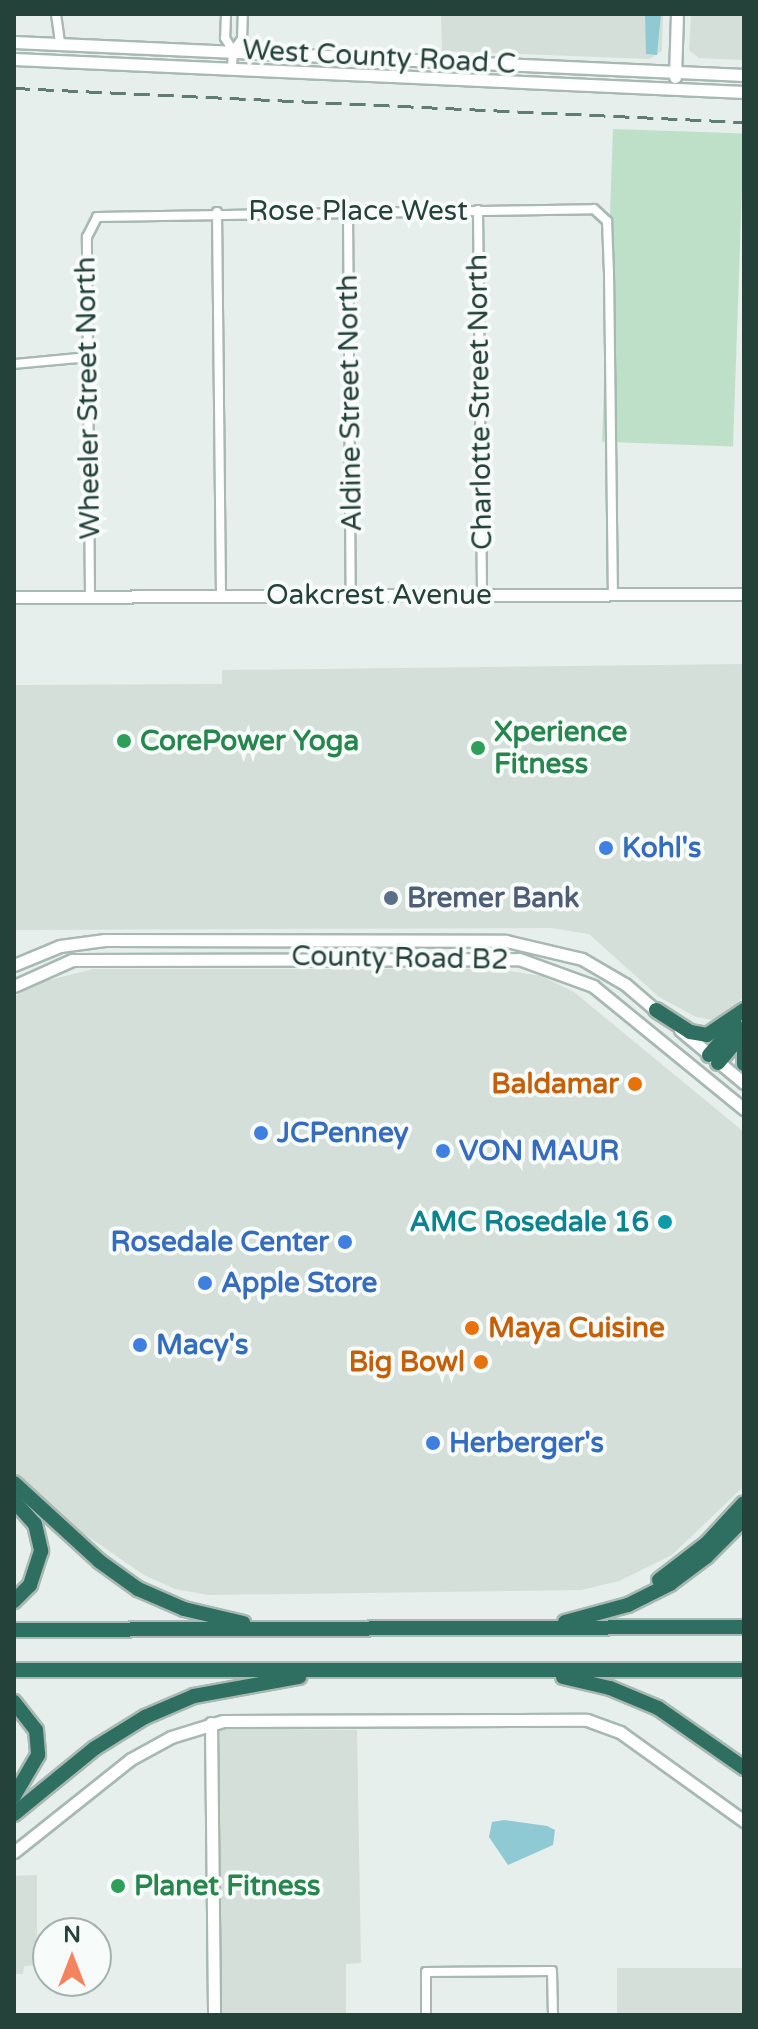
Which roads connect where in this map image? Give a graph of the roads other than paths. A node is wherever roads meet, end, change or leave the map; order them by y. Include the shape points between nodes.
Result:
1 (56, 14) edge
2 (226, 14) edge
3 (243, 14) edge
4 (677, 14) edge
5 (14, 42) edge
6 (60, 42) junction
7 (233, 51) junction
8 (14, 59) edge
9 (232, 68) junction
10 (676, 71) junction
11 (744, 75) edge
12 (675, 88) junction
13 (744, 92) edge
14 (478, 210) junction
15 (348, 211) junction
16 (217, 212) junction
17 (111, 213) joint
18 (88, 357) junction
19 (14, 364) edge
20 (613, 594) junction
21 (744, 594) edge
22 (351, 595) junction
23 (482, 595) junction
24 (90, 596) junction
25 (221, 596) junction
26 (14, 597) edge
27 (437, 939) junction
28 (437, 956) junction
29 (14, 965) edge
30 (14, 986) edge
31 (656, 1010) junction
32 (744, 1013) edge
33 (744, 1032) edge
34 (744, 1043) edge
35 (714, 1059) junction
36 (744, 1064) edge
37 (701, 1074) junction
38 (744, 1083) edge
39 (744, 1109) edge
40 (14, 1483) edge
41 (14, 1501) edge
42 (744, 1503) edge
43 (744, 1519) edge
44 (14, 1601) edge
45 (605, 1612) junction
46 (744, 1627) edge
47 (328, 1629) junction
48 (489, 1629) junction
49 (14, 1630) edge
50 (14, 1670) edge
51 (373, 1670) junction
52 (519, 1670) junction
53 (744, 1670) edge
54 (14, 1702) edge
55 (211, 1723) junction
56 (744, 1768) edge
57 (14, 1796) edge
58 (14, 1814) edge
59 (744, 1821) edge
60 (14, 1852) edge
61 (214, 2015) edge
62 (426, 2015) edge
63 (553, 2015) edge

1 - 6 street
2 - 7 street via 225,38
3 - 7 street via 242,39
4 - 10 street
5 - 6 street, West County Road C
6 - 7 street, West County Road C
7 - 9 street
7 - 10 street, West County Road C
8 - 9 street, West County Road C
9 - 12 street, West County Road C
10 - 11 street, West County Road C
10 - 12 street
12 - 13 street, West County Road C
14 - 15 street, Rose Place West
14 - 20 street, Rose Place West via 594,209 604,214
14 - 23 street, Charlotte Street North
15 - 16 street, Rose Place West
15 - 22 street, Aldine Street North
16 - 17 street, Rose Place West
16 - 25 street
17 - 18 street, Wheeler Street North via 97,217 87,234
18 - 19 street
18 - 24 street, Wheeler Street North
20 - 21 street, Oakcrest Avenue
20 - 23 street, Oakcrest Avenue
22 - 23 street, Oakcrest Avenue
22 - 25 street, Oakcrest Avenue
24 - 25 street, Oakcrest Avenue
24 - 26 street, Oakcrest Avenue
27 - 28 street
27 - 29 street, County Road B2 via 105,940 60,946
27 - 31 street, County Road B2 via 506,941 562,951 604,970
28 - 30 street, County Road B2 via 72,960
28 - 37 street, County Road B2 via 519,959 580,979
31 - 32 highway via 690,1032 707,1035
31 - 35 street, County Road B2
32 - 35 highway
33 - 35 highway
34 - 36 highway
35 - 37 street
35 - 38 street, County Road B2
37 - 39 street, County Road B2
40 - 47 highway via 99,1561 161,1600 238,1622
41 - 44 highway via 35,1524 41,1551 36,1574
42 - 45 highway via 688,1559
43 - 45 highway via 683,1575
45 - 48 highway via 554,1624
46 - 48 highway
47 - 48 highway
47 - 49 highway
50 - 51 highway
51 - 52 highway
51 - 58 highway via 256,1683 169,1706 95,1748
52 - 53 highway
52 - 56 highway via 585,1681 634,1697 671,1715
54 - 57 highway via 36,1730 38,1755
55 - 59 street via 599,1723
55 - 60 street via 131,1759
55 - 61 street
62 - 63 street via 426,1972 552,1971

